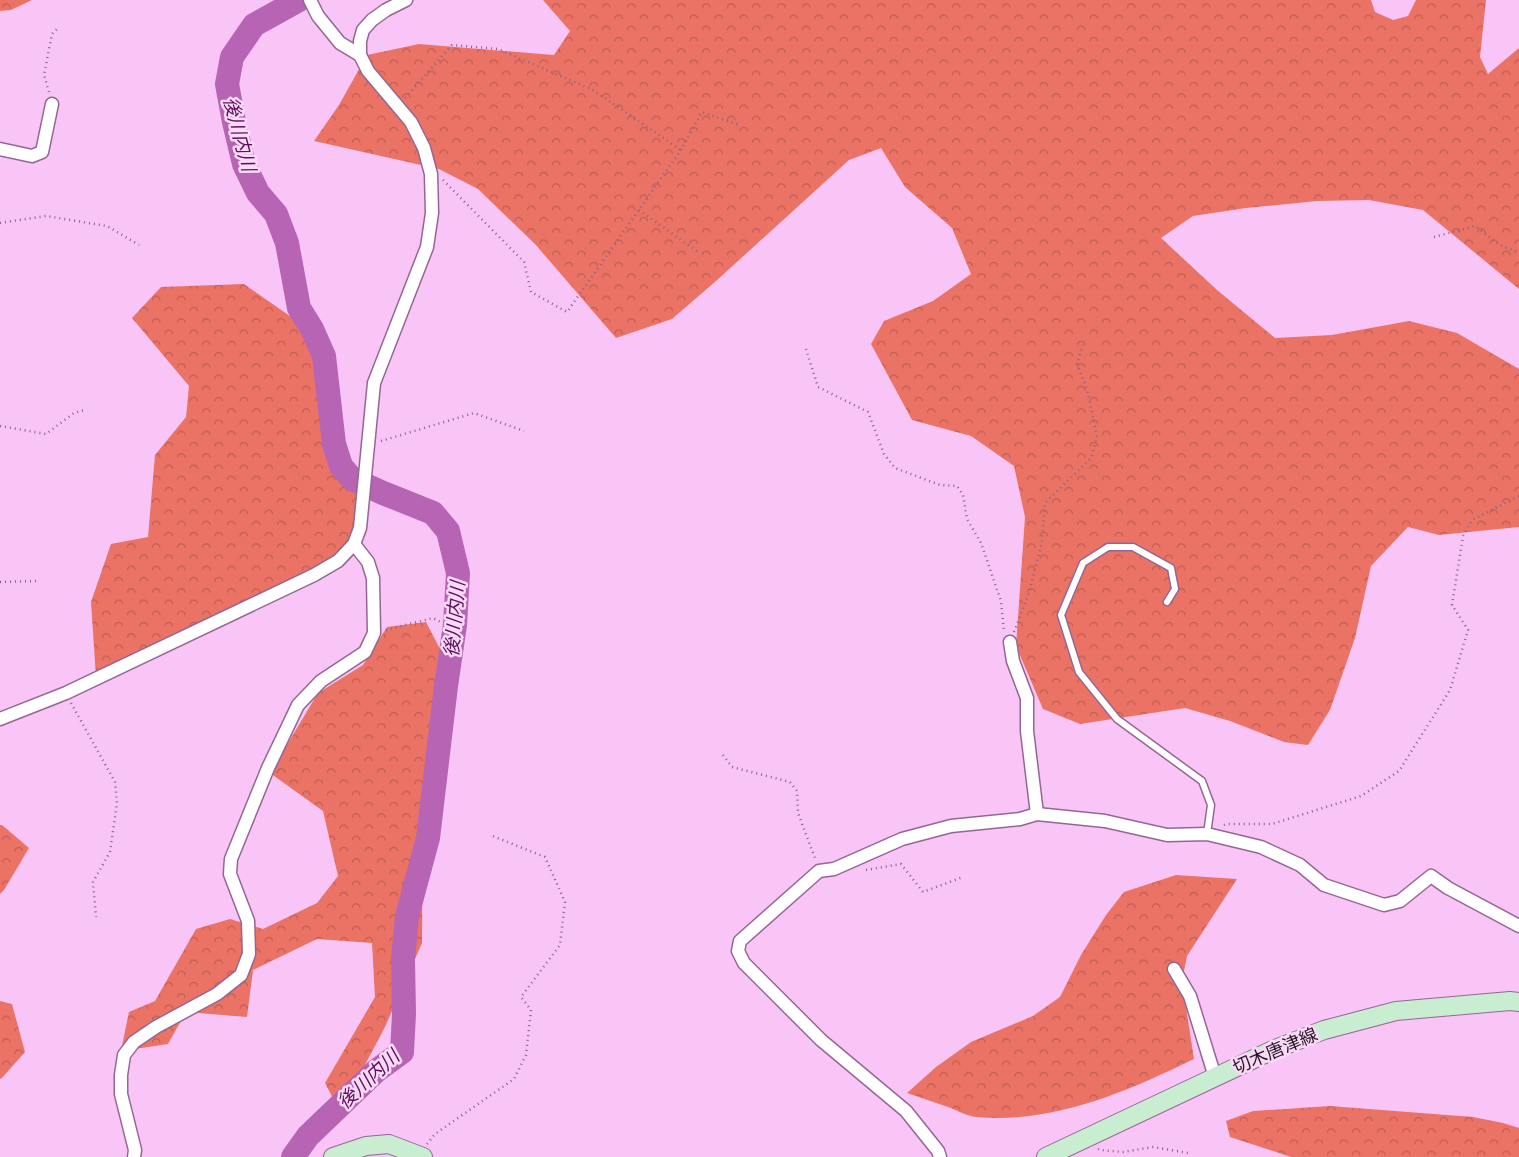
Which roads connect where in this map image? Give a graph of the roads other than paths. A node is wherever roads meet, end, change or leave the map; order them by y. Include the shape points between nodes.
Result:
1 (310, 0) edge
2 (406, 0) edge
3 (360, 55) junction
4 (52, 104) road end
5 (0, 149) edge
6 (354, 544) junction
7 (1167, 602) dead end
8 (1010, 642) road end
9 (0, 719) edge
10 (1037, 814) junction
11 (1207, 834) junction
12 (1519, 926) edge
13 (1174, 969) dead end
14 (1519, 1002) edge
15 (1215, 1077) junction
16 (412, 1155) edge
17 (134, 1157) edge
18 (333, 1157) edge
19 (940, 1157) edge
20 (1046, 1157) edge

1 - 3 street via 318,16 340,43
2 - 3 street via 372,20 364,30
3 - 6 street via 368,71 411,122 424,148 430,174 432,213 427,247 374,383 360,528
4 - 5 street via 42,152 32,156
6 - 9 street via 338,561 314,576 66,693
6 - 17 street via 368,562 373,578 374,634 365,652 321,681 298,705 231,859 230,874 248,921 249,954 241,975 217,994 134,1042 124,1055 120,1094
7 - 11 lane via 1175,589 1171,568 1133,547 1108,547 1083,563 1061,614 1079,672 1117,719 1202,781 1211,805
8 - 10 street via 1013,661 1027,698 1027,731
10 - 11 street via 1105,821 1167,835
10 - 19 street via 1020,819 951,826 902,839 834,869 820,871 740,941 738,951 744,963 821,1040 906,1111
11 - 12 street via 1261,847 1300,865 1324,885 1384,905 1400,902 1431,876
13 - 15 street via 1190,996
14 - 15 main road, 切木唐津線 via 1396,1011 1324,1030
15 - 20 main road, 切木唐津線
16 - 18 main road via 389,1144 366,1146

